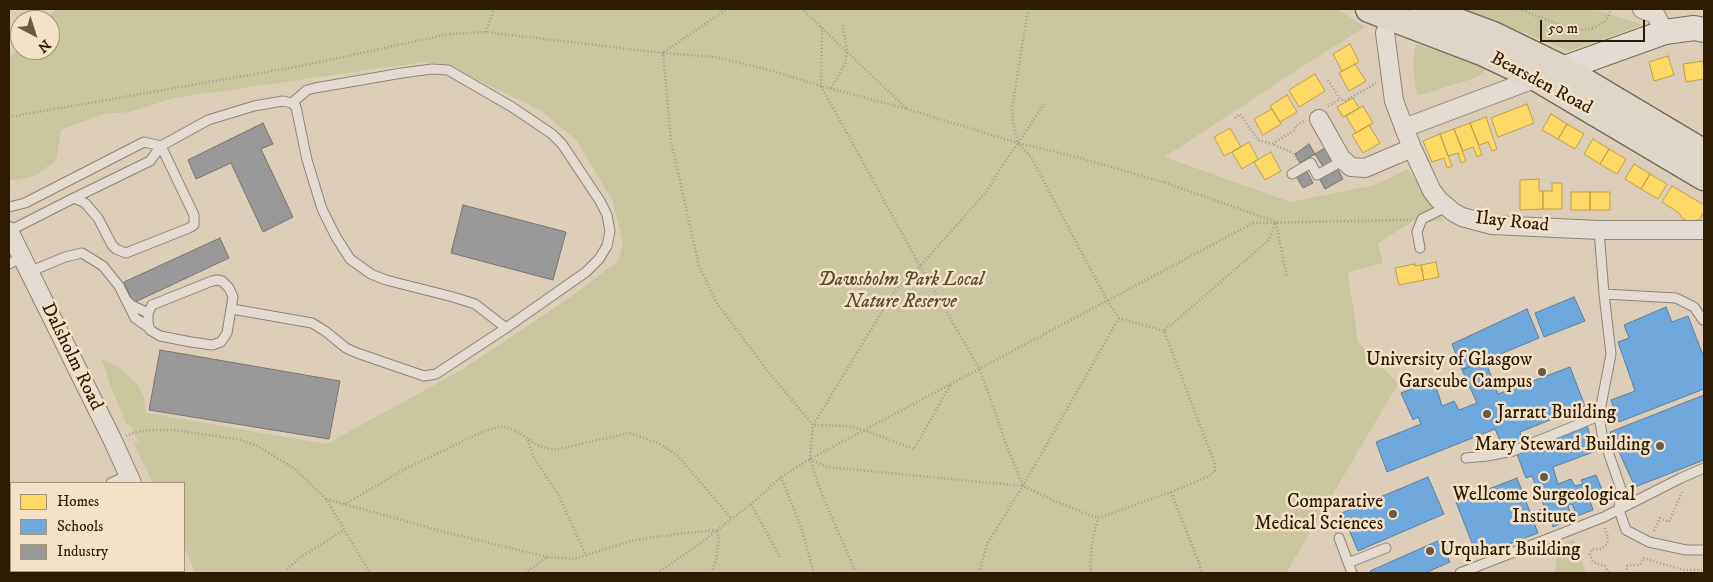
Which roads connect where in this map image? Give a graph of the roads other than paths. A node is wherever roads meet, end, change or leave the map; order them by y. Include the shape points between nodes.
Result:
1 (1423, 9) edge
2 (1642, 9) edge
3 (1384, 11) edge
4 (1701, 26) edge
5 (1665, 32) junction
6 (1563, 69) junction
7 (1537, 78) junction
8 (292, 103) junction
9 (1317, 115) road end
10 (1404, 128) junction
11 (161, 146) junction
12 (1412, 148) junction
13 (1704, 153) edge
14 (1341, 158) junction
15 (1292, 174) dead end
16 (1704, 177) edge
17 (74, 198) junction
18 (1446, 207) junction
19 (9, 208) edge
20 (1599, 230) junction
21 (1704, 230) edge
22 (9, 231) edge
23 (1420, 248) dead end
24 (20, 264) edge
25 (1604, 294) junction
26 (124, 298) junction
27 (232, 309) junction
28 (148, 313) junction
29 (1703, 320) dead end
30 (148, 327) junction
31 (506, 328) junction
32 (1599, 416) junction
33 (1466, 458) dead end
34 (1704, 468) edge
35 (130, 479) edge
36 (116, 482) edge
37 (1619, 510) junction
38 (1339, 538) dead end
39 (1386, 548) dead end
40 (1704, 550) edge
41 (1348, 563) junction
42 (1352, 573) edge
43 (1460, 573) edge

1 - 6 main road, Bearsden Road via 1493,35
2 - 5 street via 1655,14
3 - 7 main road, Bearsden Road
3 - 10 street, Ilay Road via 1394,101
4 - 5 street
5 - 6 street
6 - 7 street
6 - 13 main road, Bearsden Road
7 - 10 street
7 - 16 main road, Bearsden Road
8 - 11 lane via 283,101 254,106 208,120
8 - 31 lane via 296,107 322,209 350,258 371,274 386,280 475,304
8 - 31 lane via 307,90 315,88 402,73 448,70 512,107 562,144 607,215 610,231 607,246 586,272
9 - 14 street
10 - 12 street, Ilay Road
11 - 17 lane via 150,160
11 - 17 lane via 192,211 194,225 126,253 112,245 98,218 85,203
11 - 19 lane via 144,142
12 - 14 street via 1365,168 1351,167
12 - 18 street, Ilay Road via 1432,191
14 - 15 lane via 1318,175 1311,163
17 - 22 lane
18 - 20 street, Ilay Road via 1462,217 1492,224
18 - 23 lane via 1422,219 1417,232
20 - 21 street, Ilay Road
20 - 25 lane
22 - 24 street, Dalsholm Road
24 - 26 lane via 82,253 103,266
24 - 35 street, Dalsholm Road
25 - 29 lane via 1676,298 1694,307
25 - 32 lane via 1611,354
26 - 28 lane
26 - 30 lane via 135,318
27 - 28 lane via 232,292 222,281 212,280 152,305
27 - 30 lane via 227,333 217,344 160,336
27 - 31 lane via 312,323 356,353 424,376 436,374
28 - 30 lane
32 - 33 lane via 1513,451
32 - 37 lane via 1621,488
34 - 37 lane
35 - 36 lane
37 - 40 lane via 1626,530 1649,542 1686,550
37 - 43 lane
38 - 41 lane
39 - 41 lane
41 - 42 lane

